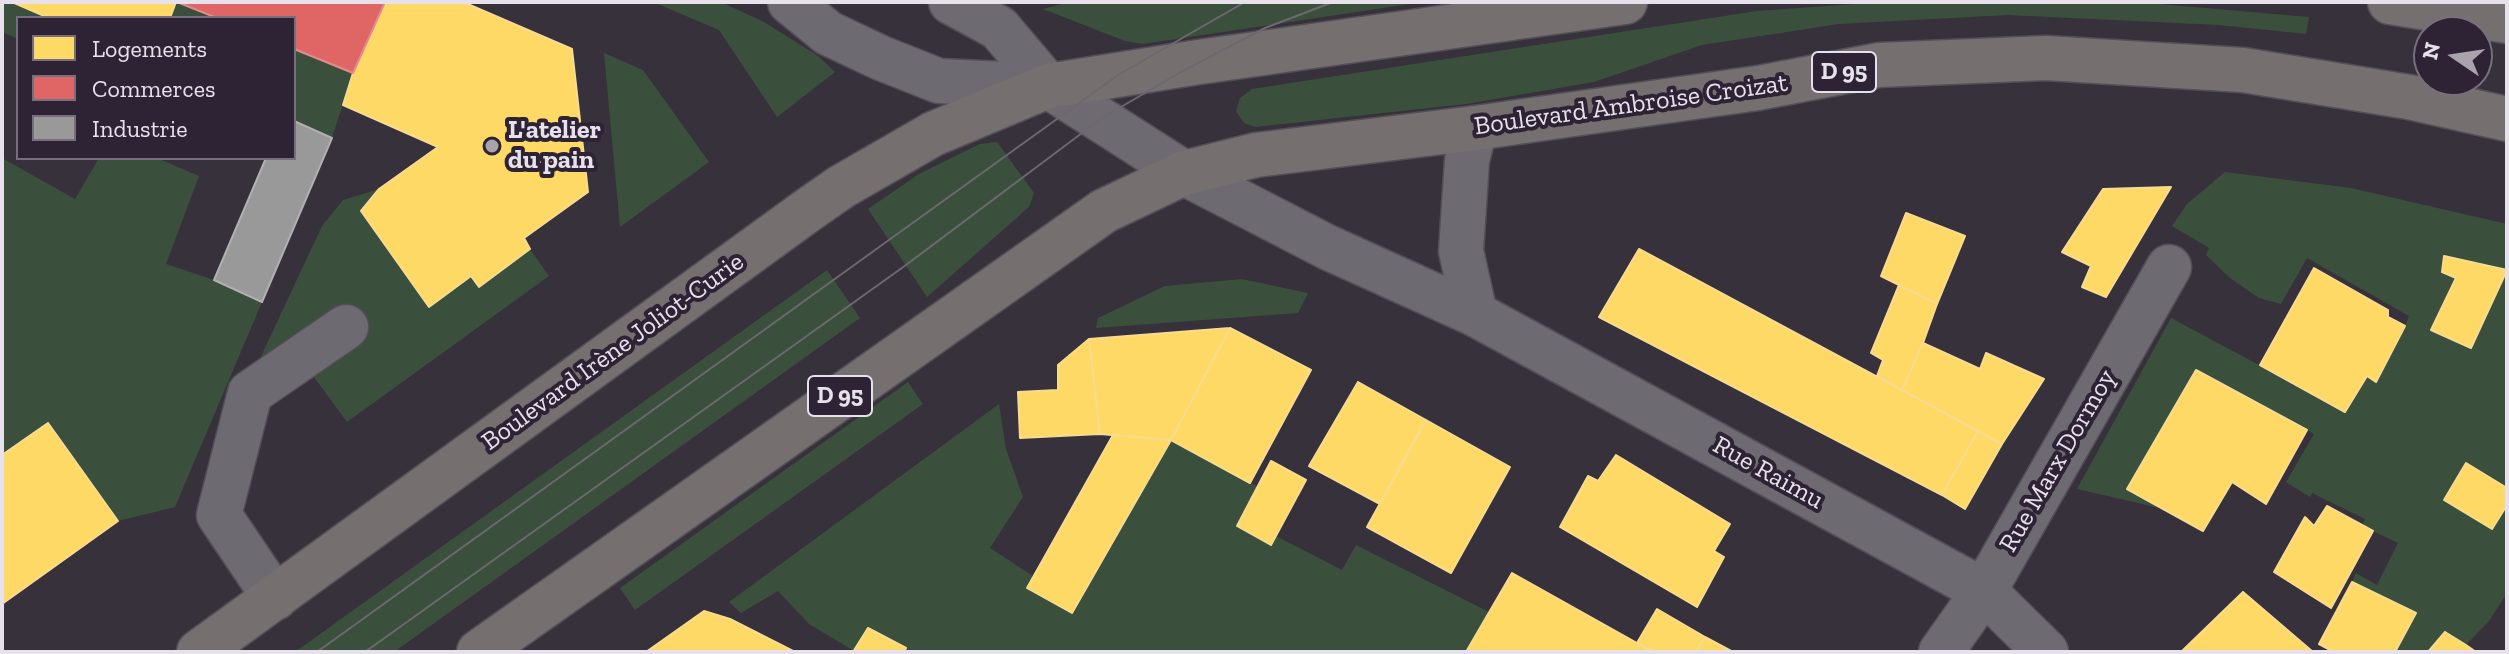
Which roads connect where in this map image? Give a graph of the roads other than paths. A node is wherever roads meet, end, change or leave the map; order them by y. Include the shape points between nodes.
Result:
1 (790, 2) edge
2 (951, 2) edge
3 (1625, 2) edge
4 (2390, 2) edge
5 (2507, 21) edge
6 (1157, 69) junction
7 (1048, 86) junction
8 (1095, 115) junction
9 (2507, 119) edge
10 (1475, 128) junction
11 (1184, 173) junction
12 (2169, 267) dead end
13 (1475, 314) junction
14 (346, 327) dead end
15 (1984, 591) junction
16 (275, 598) junction
17 (501, 646) edge
18 (199, 652) edge
19 (1941, 652) edge
20 (2046, 652) edge

1 - 7 street via 828,33 939,81
2 - 7 street via 999,28
3 - 6 main road
4 - 5 main road
6 - 7 main road
6 - 8 street
7 - 8 street, Rue Raimu
7 - 16 main road, Boulevard Irène Joliot-Curie via 933,134 841,187
8 - 11 street, Rue Raimu
9 - 10 main road, Boulevard Ambroise Croizat / D 95 via 2243,70 2046,58 1879,65 1758,88
10 - 11 main road, Boulevard Ambroise Croizat / D 95 via 1256,155
10 - 13 street via 1467,160 1461,251
11 - 13 street, Rue Raimu via 1327,247
11 - 17 main road, D 95 via 1104,211
12 - 15 street, Rue Marx Dormoy
13 - 15 street, Rue Raimu
14 - 16 street via 250,393 219,515
15 - 19 street, Rue Marx Dormoy
15 - 20 street, Rue Raimu
16 - 18 main road, Boulevard Irène Joliot-Curie

